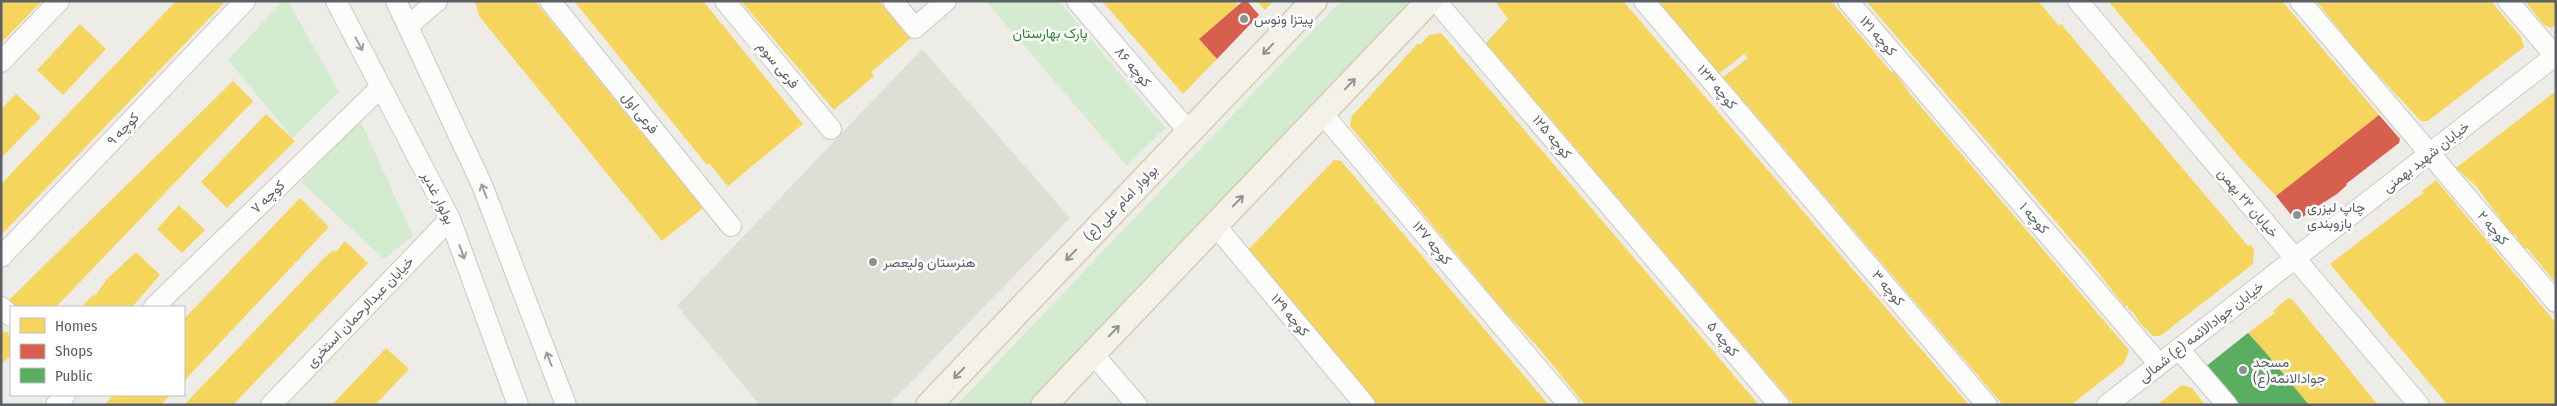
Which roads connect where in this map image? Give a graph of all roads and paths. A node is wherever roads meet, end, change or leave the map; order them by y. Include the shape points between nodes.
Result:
1 (59, 1) edge
2 (245, 1) edge
3 (336, 1) edge
4 (396, 1) edge
5 (437, 1) edge
6 (550, 1) edge
7 (725, 1) edge
8 (894, 1) edge
9 (946, 1) edge
10 (1077, 1) edge
11 (1314, 1) edge
12 (1429, 1) edge
13 (1436, 1) edge
14 (1644, 1) edge
15 (1848, 1) edge
16 (2078, 1) edge
17 (2300, 1) edge
18 (2508, 1) edge
19 (408, 26) junction
20 (2556, 56) edge
21 (1, 62) edge
22 (1908, 72) joint
23 (381, 87) junction
24 (1322, 113) junction
25 (831, 129) dead end
26 (1189, 132) junction
27 (2430, 154) junction
28 (1789, 172) joint
29 (450, 219) junction
30 (1215, 225) junction
31 (731, 226) dead end
32 (1, 257) edge
33 (2296, 259) junction
34 (1668, 274) joint
35 (2556, 302) edge
36 (155, 306) edge
37 (2179, 348) junction
38 (1093, 354) junction
39 (2159, 364) junction
40 (65, 396) edge
41 (56, 405) edge
42 (271, 405) edge
43 (518, 405) edge
44 (566, 405) edge
45 (929, 405) edge
46 (1044, 405) edge
47 (1137, 405) edge
48 (1365, 405) edge
49 (1568, 405) edge
50 (1779, 405) edge
51 (1987, 405) edge
52 (2107, 405) edge
53 (2227, 405) edge
54 (2419, 405) edge

1 - 21 street
2 - 32 street, کوچه ۹
3 -> 23 street, بولوار غدیر
4 - 19 street
5 - 19 street
6 - 31 street, فرعی اول
7 - 25 street, فرعی سوم
8 - 9 street via 915,28
10 - 26 street, کوچه ۸۶
11 -> 26 main road, بولوار امام علی (ع)
24 -> 12 main road
13 - 34 street, کوچه ۱۲۵
14 - 28 street, کوچه ۱۲۳
15 - 22 street, کوچه ۱۲۱
16 - 33 street, خیابان ۲۲ بهمن
17 - 27 street
18 - 20 street
44 -> 19 street via 482,185
20 - 27 street, خیابان شهید بهمنی
22 - 39 street, کوچه ۱
23 - 29 street, بولوار غدیر
23 - 36 street, کوچه ۷
30 -> 24 main road
24 - 49 street, کوچه ۱۲۷
26 -> 45 main road, بولوار امام علی (ع)
27 - 33 street, خیابان شهید بهمنی
27 - 35 street, کوچه ۲
28 - 51 street, کوچه ۳
29 - 42 street, خیابان عبدالرحمان استخری
29 -> 43 street, بولوار غدیر
38 -> 30 main road
30 - 48 street, کوچه ۱۲۹
33 - 37 street, خیابان جوادالائمه (ع) شمالی
33 - 54 street, خیابان ۲۲ بهمن
34 - 50 street, کوچه ۵
37 - 39 street, خیابان جوادالائمه (ع) شمالی
37 - 53 street
38 - 46 main road
38 - 47 street
39 - 52 street, خیابان جوادالائمه (ع) شمالی
40 - 41 street

